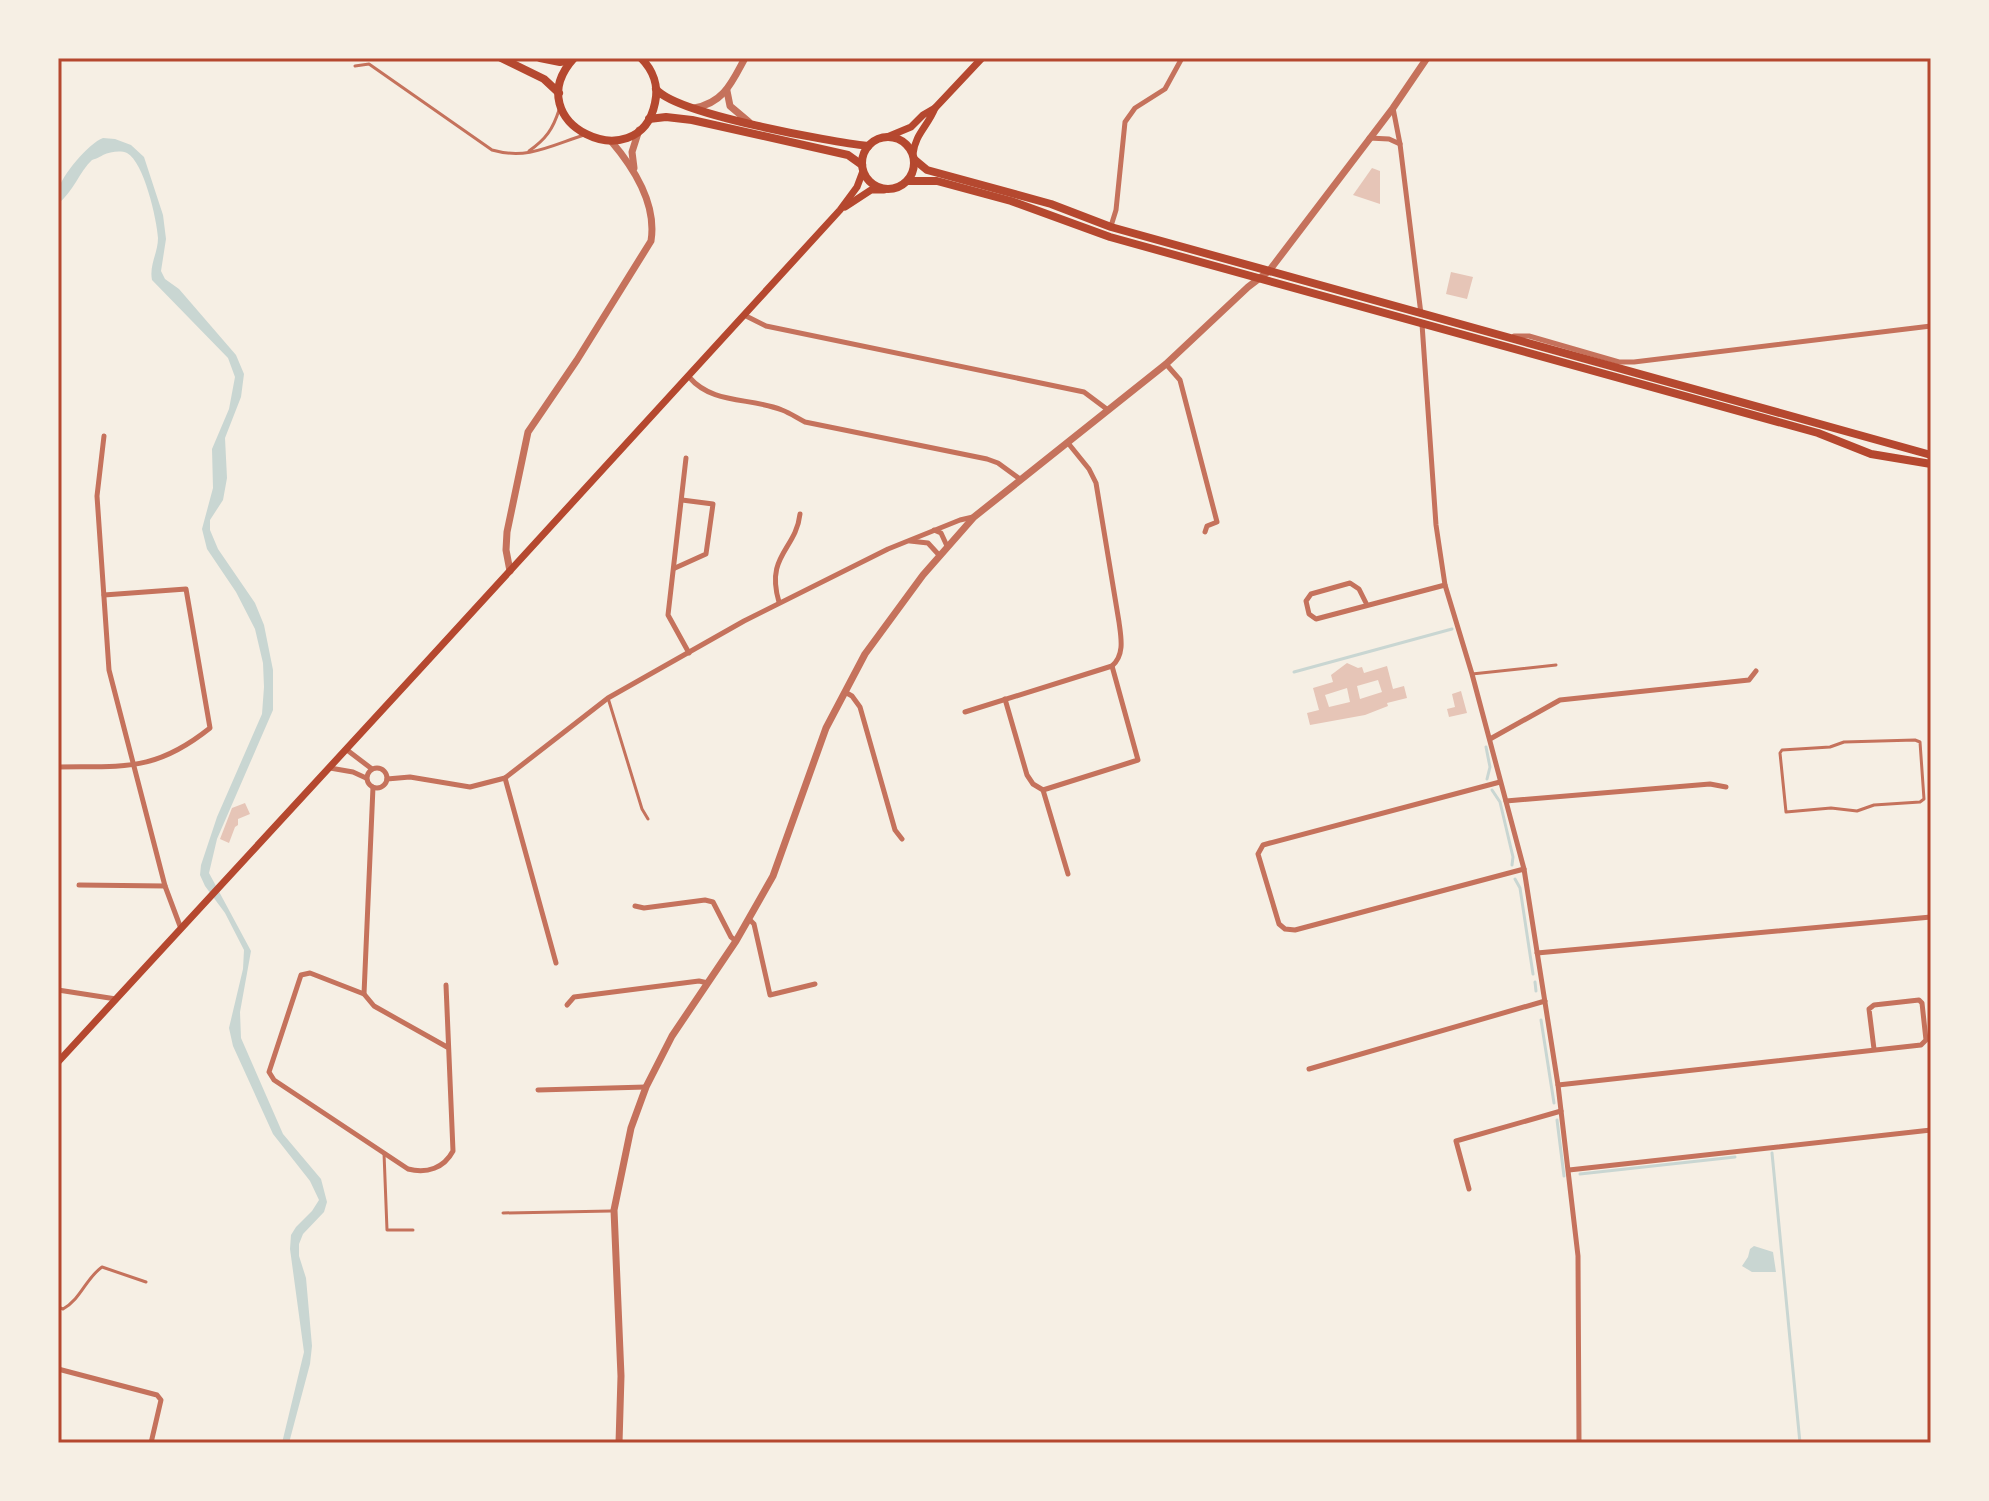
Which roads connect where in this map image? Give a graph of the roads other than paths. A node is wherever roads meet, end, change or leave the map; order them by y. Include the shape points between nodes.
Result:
1 (501, 58) edge
2 (540, 58) edge
3 (641, 58) edge
4 (745, 58) edge
5 (982, 58) edge
6 (1182, 58) edge
7 (1427, 58) edge
8 (573, 59) edge
9 (355, 66) dead end
10 (656, 89) junction
11 (727, 91) junction
12 (559, 93) junction
13 (561, 105) junction
14 (692, 108) junction
15 (935, 108) junction
16 (1393, 108) junction
17 (649, 119) junction
18 (749, 122) junction
19 (639, 130) junction
20 (584, 135) junction
21 (887, 137) junction
22 (1368, 138) junction
23 (611, 141) junction
24 (1400, 144) junction
25 (868, 146) junction
26 (523, 155) junction
27 (914, 157) junction
28 (862, 168) junction
29 (634, 171) junction
30 (908, 181) junction
31 (884, 190) junction
32 (840, 210) junction
33 (1111, 227) junction
34 (1269, 271) junction
35 (1260, 279) junction
36 (744, 315) junction
37 (1421, 318) junction
38 (1931, 326) edge
39 (1504, 336) junction
40 (1166, 364) junction
41 (688, 376) junction
42 (1108, 410) junction
43 (104, 436) dead end
44 (1068, 443) junction
45 (1931, 455) edge
46 (686, 458) dead end
47 (1931, 464) edge
48 (1020, 479) junction
49 (682, 500) junction
50 (800, 514) dead end
51 (974, 517) junction
52 (934, 530) junction
53 (1205, 532) dead end
54 (906, 541) junction
55 (947, 546) junction
56 (939, 555) junction
57 (675, 568) junction
58 (510, 571) junction
59 (1445, 585) junction
60 (104, 595) junction
61 (779, 602) junction
62 (1367, 605) junction
63 (689, 653) junction
64 (1556, 665) dead end
65 (1112, 666) junction
66 (1756, 671) dead end
67 (1472, 674) junction
68 (845, 692) junction
69 (608, 698) junction
70 (1005, 699) junction
71 (965, 712) dead end
72 (1490, 739) junction
73 (348, 749) junction
74 (135, 766) junction
75 (58, 767) edge
76 (1923, 767) junction
77 (1931, 767) edge
78 (330, 768) junction
79 (372, 769) junction
80 (366, 778) junction
81 (505, 778) junction
82 (387, 779) junction
83 (1500, 782) junction
84 (373, 787) junction
85 (1726, 787) dead end
86 (1043, 790) junction
87 (1506, 801) junction
88 (648, 819) dead end
89 (902, 839) dead end
90 (1524, 869) junction
91 (1068, 874) dead end
92 (79, 885) dead end
93 (165, 886) junction
94 (635, 906) dead end
95 (1931, 917) edge
96 (750, 920) junction
97 (180, 926) junction
98 (736, 941) junction
99 (1537, 953) junction
100 (556, 963) dead end
101 (709, 983) junction
102 (815, 984) dead end
103 (446, 985) dead end
104 (58, 990) edge
105 (364, 994) junction
106 (116, 999) junction
107 (1545, 1001) junction
108 (567, 1005) dead end
109 (448, 1048) junction
110 (1874, 1049) junction
111 (58, 1062) edge
112 (1309, 1069) dead end
113 (1558, 1085) junction
114 (646, 1087) junction
115 (538, 1090) dead end
116 (1561, 1111) junction
117 (1931, 1130) edge
118 (384, 1153) junction
119 (1569, 1170) junction
120 (1469, 1189) dead end
121 (614, 1210) junction
122 (503, 1213) dead end
123 (413, 1230) dead end
124 (146, 1282) dead end
125 (58, 1307) edge
126 (58, 1369) edge
127 (151, 1443) edge
128 (619, 1443) edge
129 (1579, 1443) edge

1 - 12 main road via 544,79
2 - 8 main road
3 - 10 main road
4 - 11 street
5 - 15 main road
6 - 33 street via 1165,89 1135,108 1125,122
7 - 16 street
8 - 12 main road
9 - 26 lane via 369,64 492,150
10 - 14 main road
10 - 17 main road
11 - 14 street via 715,102
11 - 18 street via 730,106
12 - 13 main road
13 - 20 main road
13 - 26 lane via 553,129
14 - 18 main road
15 - 21 main road
15 - 27 main road via 917,135
16 - 22 street
16 - 24 street
17 - 19 main road
17 - 28 main road via 692,120 848,155
18 - 25 main road
19 - 23 main road
19 - 29 street via 632,152
20 - 23 main road
20 - 26 lane
21 - 25 main road
21 - 27 main road via 906,143
22 - 24 street
22 - 34 street
23 - 29 street
24 - 37 street
25 - 28 main road
27 - 30 main road
27 - 33 main road via 927,170 1038,200
28 - 31 main road via 870,182
28 - 32 main road via 857,187
29 - 58 street via 652,217 651,241 528,432 507,532
30 - 31 main road
30 - 35 main road via 937,181 1011,201 1085,229
31 - 32 main road via 865,193
32 - 36 main road
33 - 34 main road
34 - 35 street
34 - 37 main road
35 - 37 main road
35 - 40 street
36 - 41 main road
36 - 42 street via 766,326 1084,392
37 - 39 main road
37 - 47 main road via 1818,433 1871,454
37 - 59 street
38 - 39 street via 1634,362 1529,336
39 - 45 main road
40 - 42 street
40 - 53 street via 1180,380 1217,522
41 - 48 street via 710,394 782,410 805,422 987,459
41 - 58 main road
42 - 44 street
43 - 60 street via 97,496
44 - 48 street
44 - 65 street via 1096,483 1119,622 1120,654
46 - 49 street
48 - 51 street
49 - 57 street
49 - 57 street via 713,504 706,554
50 - 61 street via 799,527 781,553
51 - 52 street
51 - 55 street
52 - 54 street
52 - 55 street
54 - 56 street via 928,543
54 - 61 street
55 - 56 street
56 - 68 street via 865,654
57 - 63 street via 668,615
58 - 73 main road
59 - 62 street
59 - 67 street
60 - 74 street via 109,670
60 - 74 street via 186,589 189,605 210,728 157,761
61 - 63 street
62 - 62 street via 1316,619 1306,601 1311,594 1350,583
63 - 69 street
64 - 67 lane
65 - 70 street
65 - 86 street via 1138,760
66 - 72 street via 1749,680 1560,700
67 - 72 street
68 - 89 street via 860,707
68 - 96 street via 826,728 773,876
69 - 81 street
69 - 88 lane
70 - 71 street
70 - 86 street via 1027,775
72 - 83 street
73 - 78 main road
73 - 79 street
74 - 75 street
74 - 93 street
76 - 76 lane via 1920,802 1857,811 1786,812 1782,750 1915,740 1920,742
76 - 77 lane
78 - 80 street
78 - 97 main road
79 - 80 street
79 - 82 street via 384,770
80 - 84 street
81 - 82 street via 470,787 410,777
81 - 100 street
82 - 84 street
83 - 87 street
83 - 90 street via 1263,845 1258,854 1279,924 1295,930
84 - 105 street
85 - 87 street via 1710,784
86 - 91 street
87 - 90 street
90 - 99 street
92 - 93 street
93 - 97 street
94 - 98 street via 713,902
95 - 99 street
96 - 98 street
96 - 102 street via 770,995
97 - 106 main road
98 - 101 street
99 - 107 street
101 - 108 street via 574,997
101 - 114 street via 672,1036
103 - 109 street
104 - 106 street
105 - 109 street via 374,1006
105 - 118 street via 310,973 301,975 269,1072
106 - 111 main road
107 - 112 street
107 - 113 street
109 - 118 street via 453,1151 449,1160 419,1172
110 - 110 street via 1921,1045 1926,1040 1919,1000 1869,1009
110 - 113 street
113 - 116 street
114 - 115 street
114 - 121 street via 628,1140
116 - 119 street
116 - 120 street via 1456,1141
117 - 119 street
118 - 123 lane via 387,1230
119 - 129 street via 1578,1256
121 - 122 lane
121 - 128 street
124 - 125 lane via 102,1267 72,1304
126 - 127 street via 157,1395 161,1400

